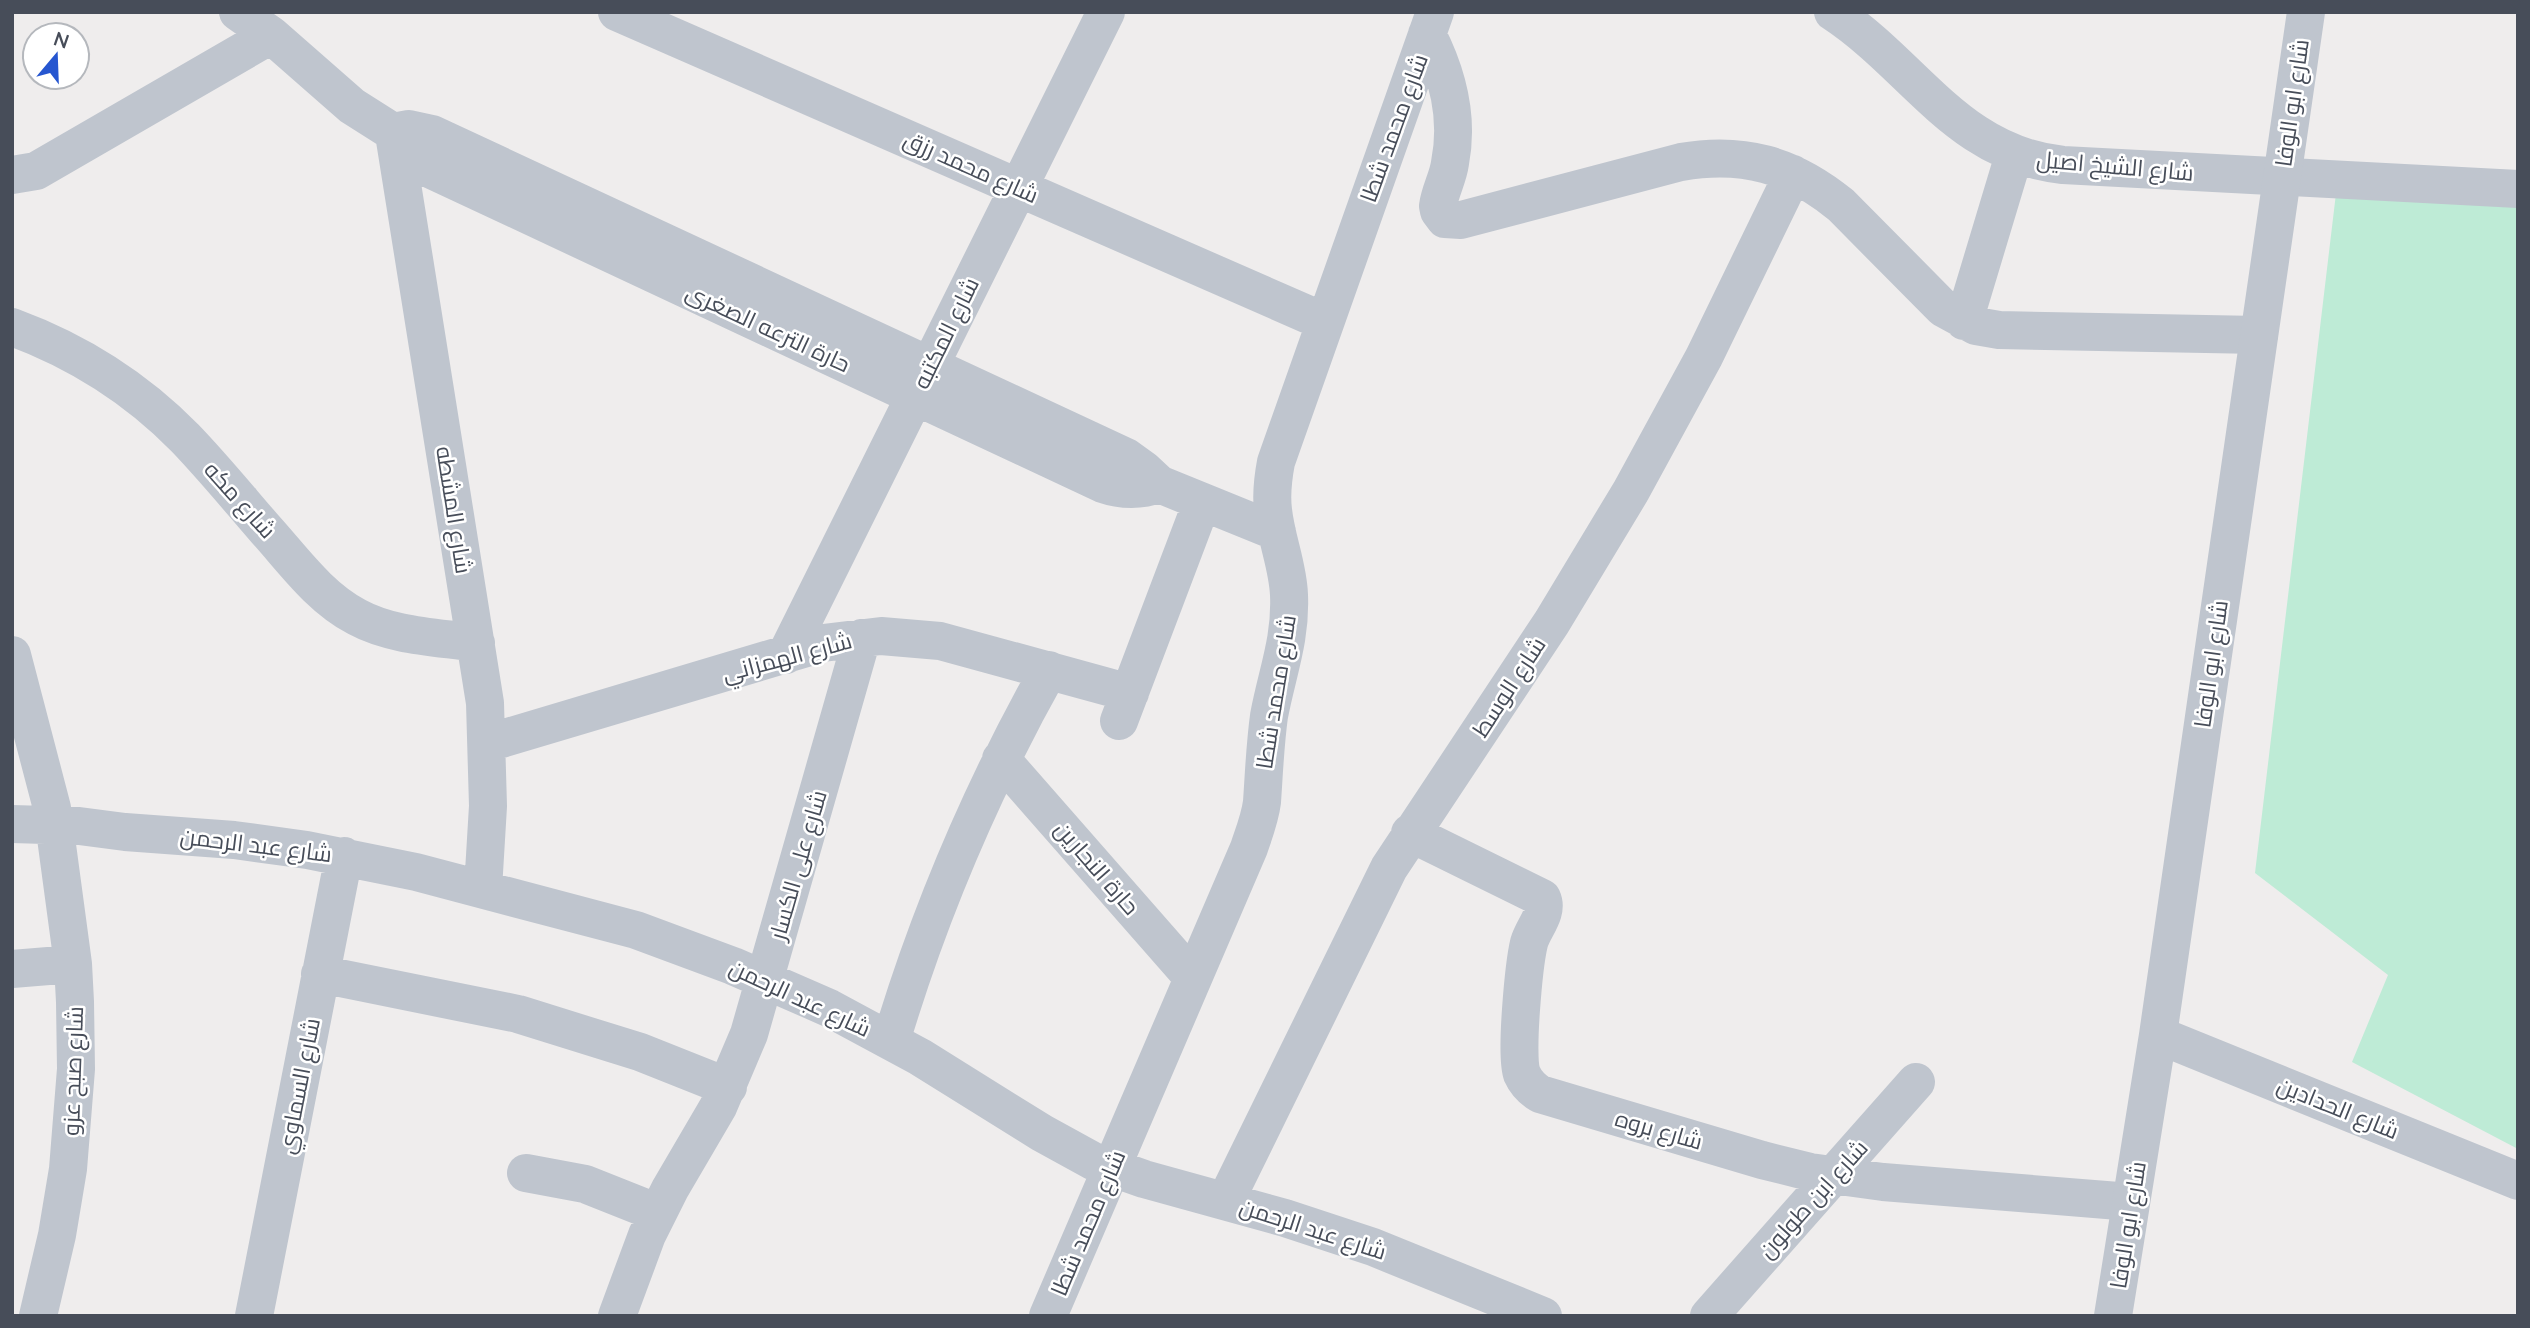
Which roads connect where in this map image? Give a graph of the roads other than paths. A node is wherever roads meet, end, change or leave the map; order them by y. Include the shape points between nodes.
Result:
1 (238, 12) edge
2 (617, 12) edge
3 (1106, 12) edge
4 (1833, 12) edge
5 (2306, 12) edge
6 (1431, 23) edge
7 (271, 35) junction
8 (393, 132) junction
9 (2014, 155) junction
10 (1793, 174) junction
11 (12, 175) edge
12 (2281, 178) junction
13 (1019, 188) junction
14 (2518, 189) edge
15 (1964, 321) junction
16 (1325, 322) junction
17 (12, 327) edge
18 (2259, 335) junction
19 (923, 381) junction
20 (1202, 502) junction
21 (1277, 532) junction
22 (862, 638) junction
23 (476, 643) junction
24 (786, 654) junction
25 (12, 655) edge
26 (1049, 670) junction
27 (488, 743) junction
28 (1001, 759) junction
29 (12, 824) edge
30 (54, 824) junction
31 (1410, 833) junction
32 (344, 856) junction
33 (483, 889) junction
34 (73, 964) junction
35 (12, 969) edge
36 (320, 974) junction
37 (1193, 978) junction
38 (765, 980) junction
39 (2158, 1035) junction
40 (891, 1041) junction
41 (1916, 1082) dead end
42 (728, 1087) junction
43 (1111, 1168) junction
44 (526, 1173) dead end
45 (1834, 1176) junction
46 (2518, 1181) edge
47 (1226, 1200) junction
48 (2132, 1202) junction
49 (658, 1213) junction
50 (38, 1316) edge
51 (254, 1316) edge
52 (617, 1316) edge
53 (1048, 1316) edge
54 (1543, 1316) edge
55 (1709, 1316) edge
56 (2113, 1316) edge

1 - 7 street, حارة الترعه الصغرى
2 - 13 street, شارع محمد رزق
3 - 13 street, شارع المكتبه
4 - 9 street, شارع الشيخ اصيل via 1970,132
5 - 12 street, شارع ابو الوفا
6 - 10 street via 1453,113 1450,163 1438,206 1445,219 1461,220 1699,159 1738,158
6 - 16 street, شارع محمد شطا
7 - 8 street, حارة الترعه الصغرى via 333,91
7 - 11 street via 36,171
8 - 19 street, حارة الترعه الصغرى via 406,154 419,164
8 - 23 street, شارع المشطه
9 - 12 street, شارع الشيخ اصيل via 2063,165
9 - 15 street
10 - 15 street via 1841,205 1934,300
10 - 31 street, شارع الوسط via 1722,323 1631,491 1531,654
12 - 14 street, شارع الشيخ اصيل
12 - 18 street, شارع ابو الوفا
13 - 16 street, شارع محمد رزق
13 - 19 street, شارع المكتبه
15 - 18 street via 1999,330
16 - 21 street, شارع محمد شطا via 1276,462 1273,509
17 - 23 street, شارع مكه via 96,368 149,405 187,440 313,584 342,608 394,631
18 - 39 street, شارع ابو الوفا
19 - 20 street, حارة الترعه الصغرى via 1103,484 1126,490 1159,484
19 - 24 street, شارع المكتبه
20 - 21 street, حارة الترعه الصغرى
20 - 26 street, شارع الهمزاني via 1125,707
21 - 37 street, شارع محمد شطا via 1288,582 1289,622 1268,723 1262,803 1249,848
22 - 24 street, شارع الهمزاني
22 - 26 street, شارع الهمزاني via 940,641
22 - 38 street, شارع على الكسار
23 - 27 street, شارع المشطه
24 - 27 street, شارع الهمزاني
25 - 30 street, شارع صبح عزو via 46,777
26 - 28 street
27 - 33 street, شارع المشطه
28 - 37 street, حارة النجارين
28 - 40 street via 939,897
29 - 30 street, شارع عبد الرحمن
30 - 32 street, شارع عبد الرحمن via 234,840
30 - 34 street, شارع صبح عزو
31 - 45 street, شارع بروه via 1536,893 1545,904 1527,954 1519,1058 1522,1075 1533,1089 1548,1098 1748,1157
31 - 47 street, شارع الوسط
32 - 33 street, شارع عبد الرحمن
32 - 36 street, شارع السماوي
33 - 38 street, شارع عبد الرحمن via 636,930
34 - 35 street
34 - 50 street, شارع صبح عزو via 76,1058 72,1136 57,1235
36 - 42 street via 518,1014 630,1049
36 - 51 street, شارع السماوي
37 - 43 street, شارع محمد شطا
38 - 40 street, شارع عبد الرحمن
38 - 42 street, شارع على الكسار
39 - 46 street, شارع الحدادين
39 - 48 street, شارع ابو الوفا
40 - 43 street, شارع عبد الرحمن via 1067,1147
41 - 45 street, شارع ابن طولون
42 - 49 street, شارع على الكسار
43 - 47 street, شارع عبد الرحمن
43 - 53 street, شارع محمد شطا
44 - 49 street via 585,1184
45 - 48 street, شارع بروه
45 - 55 street, شارع ابن طولون
47 - 54 street, شارع عبد الرحمن via 1373,1247
48 - 56 street, شارع ابو الوفا
49 - 52 street, شارع على الكسار

